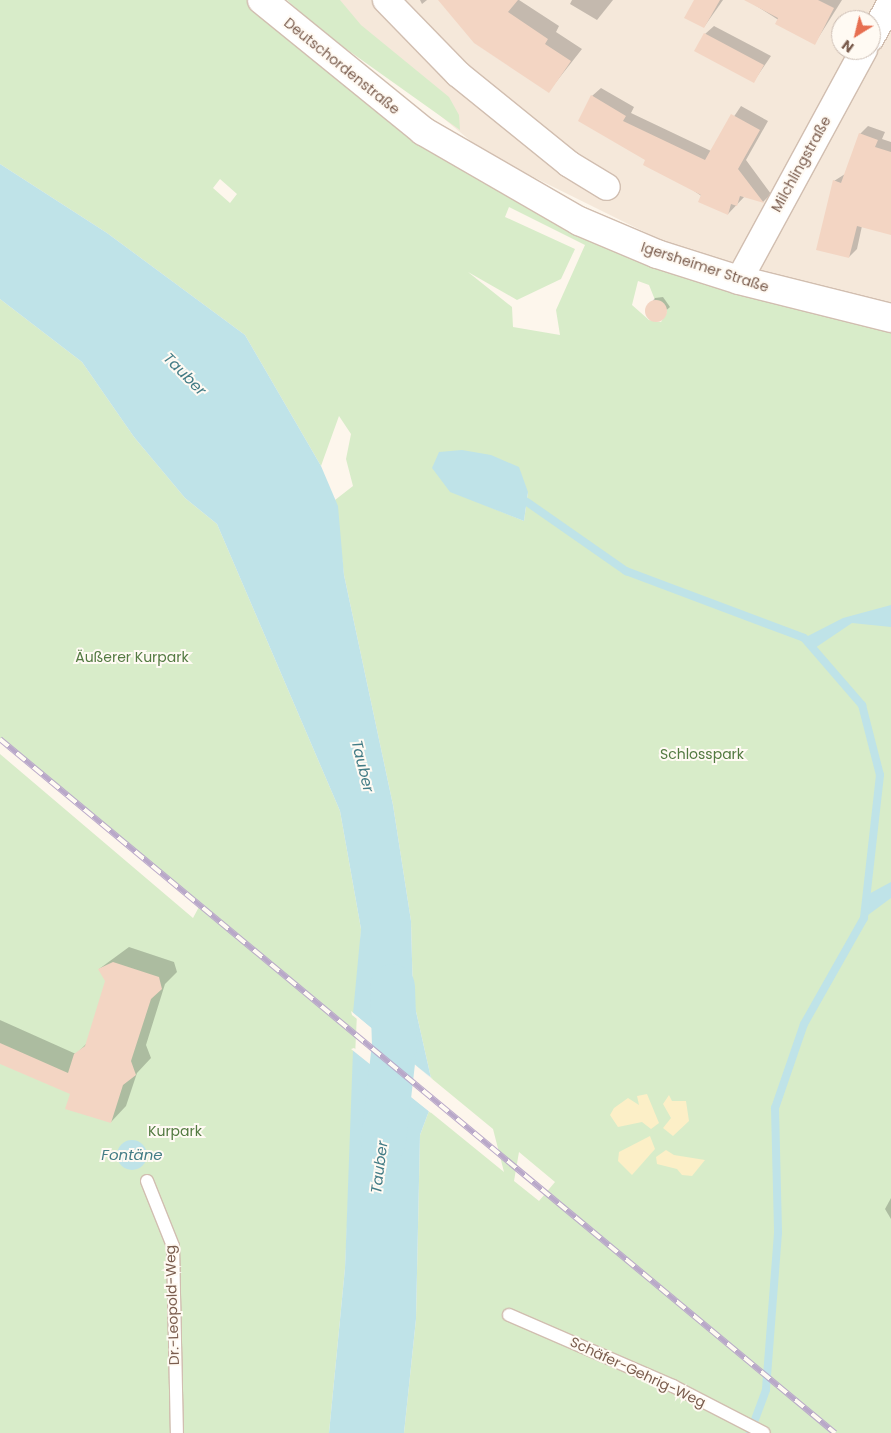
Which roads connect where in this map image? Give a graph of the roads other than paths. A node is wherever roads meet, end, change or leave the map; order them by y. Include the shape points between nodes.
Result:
1 (262, 0) edge
2 (386, 0) edge
3 (891, 2) edge
4 (881, 20) edge
5 (859, 60) edge
6 (424, 131) joint
7 (607, 188) dead end
8 (738, 280) junction
9 (891, 318) edge
10 (147, 1182) dead end
11 (509, 1315) dead end
12 (177, 1433) edge
13 (764, 1433) edge

1 - 6 street, Deutschordenstraße
2 - 7 street via 458,74 569,164
3 - 4 street
5 - 8 street, Milchlingstraße
6 - 8 street, Igersheimer Straße via 579,221 658,254
8 - 9 street, Igersheimer Straße
10 - 12 lane, Dr.-Leopold-Weg via 173,1246
11 - 13 lane, Schäfer-Gehrig-Weg via 673,1386

